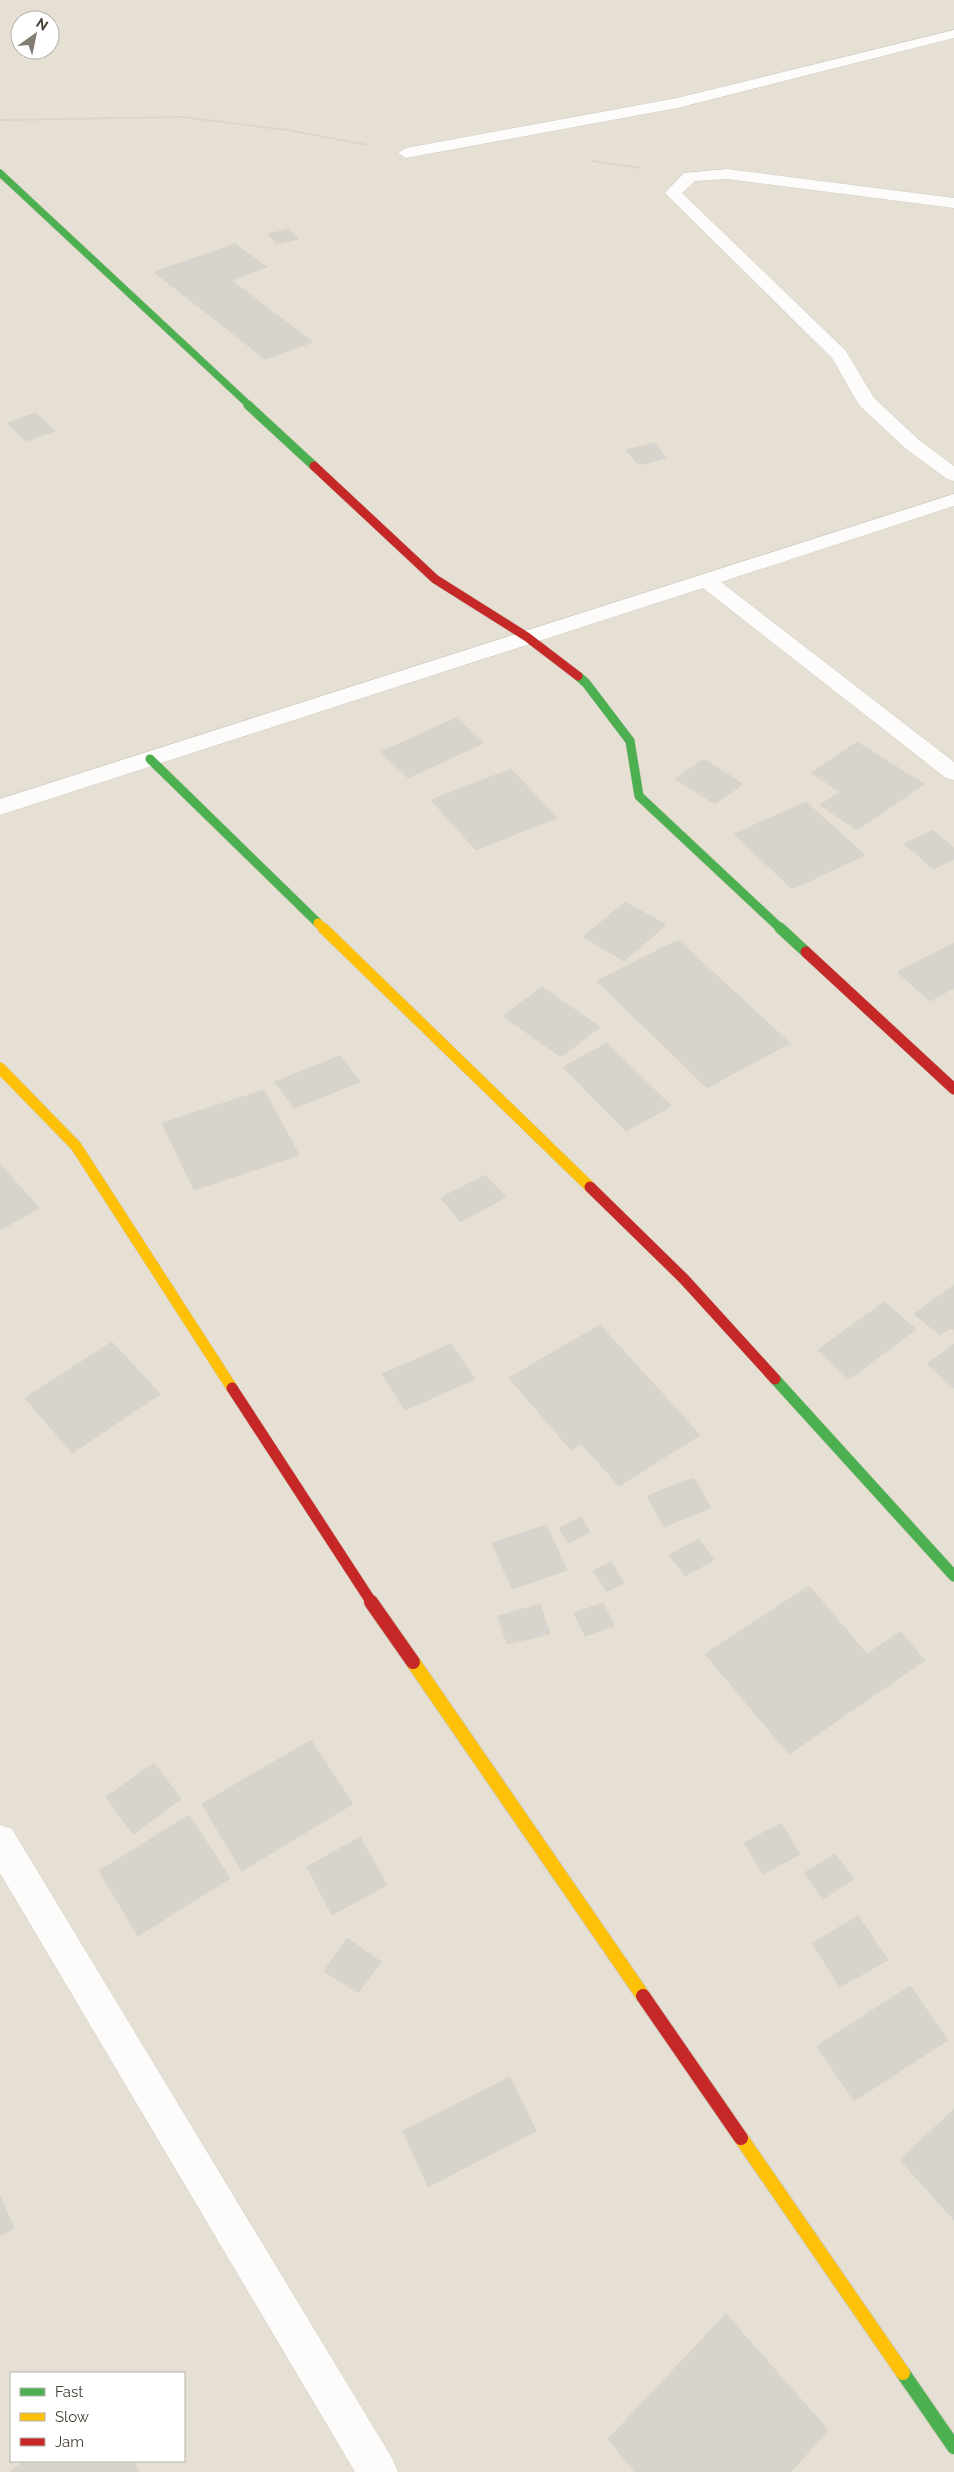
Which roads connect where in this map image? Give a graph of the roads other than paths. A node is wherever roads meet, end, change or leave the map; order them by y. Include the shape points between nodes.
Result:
1 (954, 34) edge
2 (406, 153) road end
3 (0, 173) edge
4 (954, 203) edge
5 (954, 475) edge
6 (954, 500) edge
7 (706, 580) junction
8 (527, 637) junction
9 (150, 759) junction
10 (954, 773) edge
11 (0, 807) edge
12 (0, 1068) edge
13 (954, 1089) edge
14 (954, 1576) edge
15 (0, 1841) edge
16 (954, 2446) edge
17 (378, 2472) edge

1 - 2 street via 677,103
3 - 8 street via 435,579
4 - 5 street via 727,174 690,176 673,193 840,355 866,401 912,444
6 - 7 street
7 - 8 street
7 - 10 street
8 - 9 street
8 - 13 street via 586,683 630,741 639,796
9 - 11 street
9 - 14 street via 684,1279
12 - 16 street via 76,1146 345,1564
15 - 17 street

